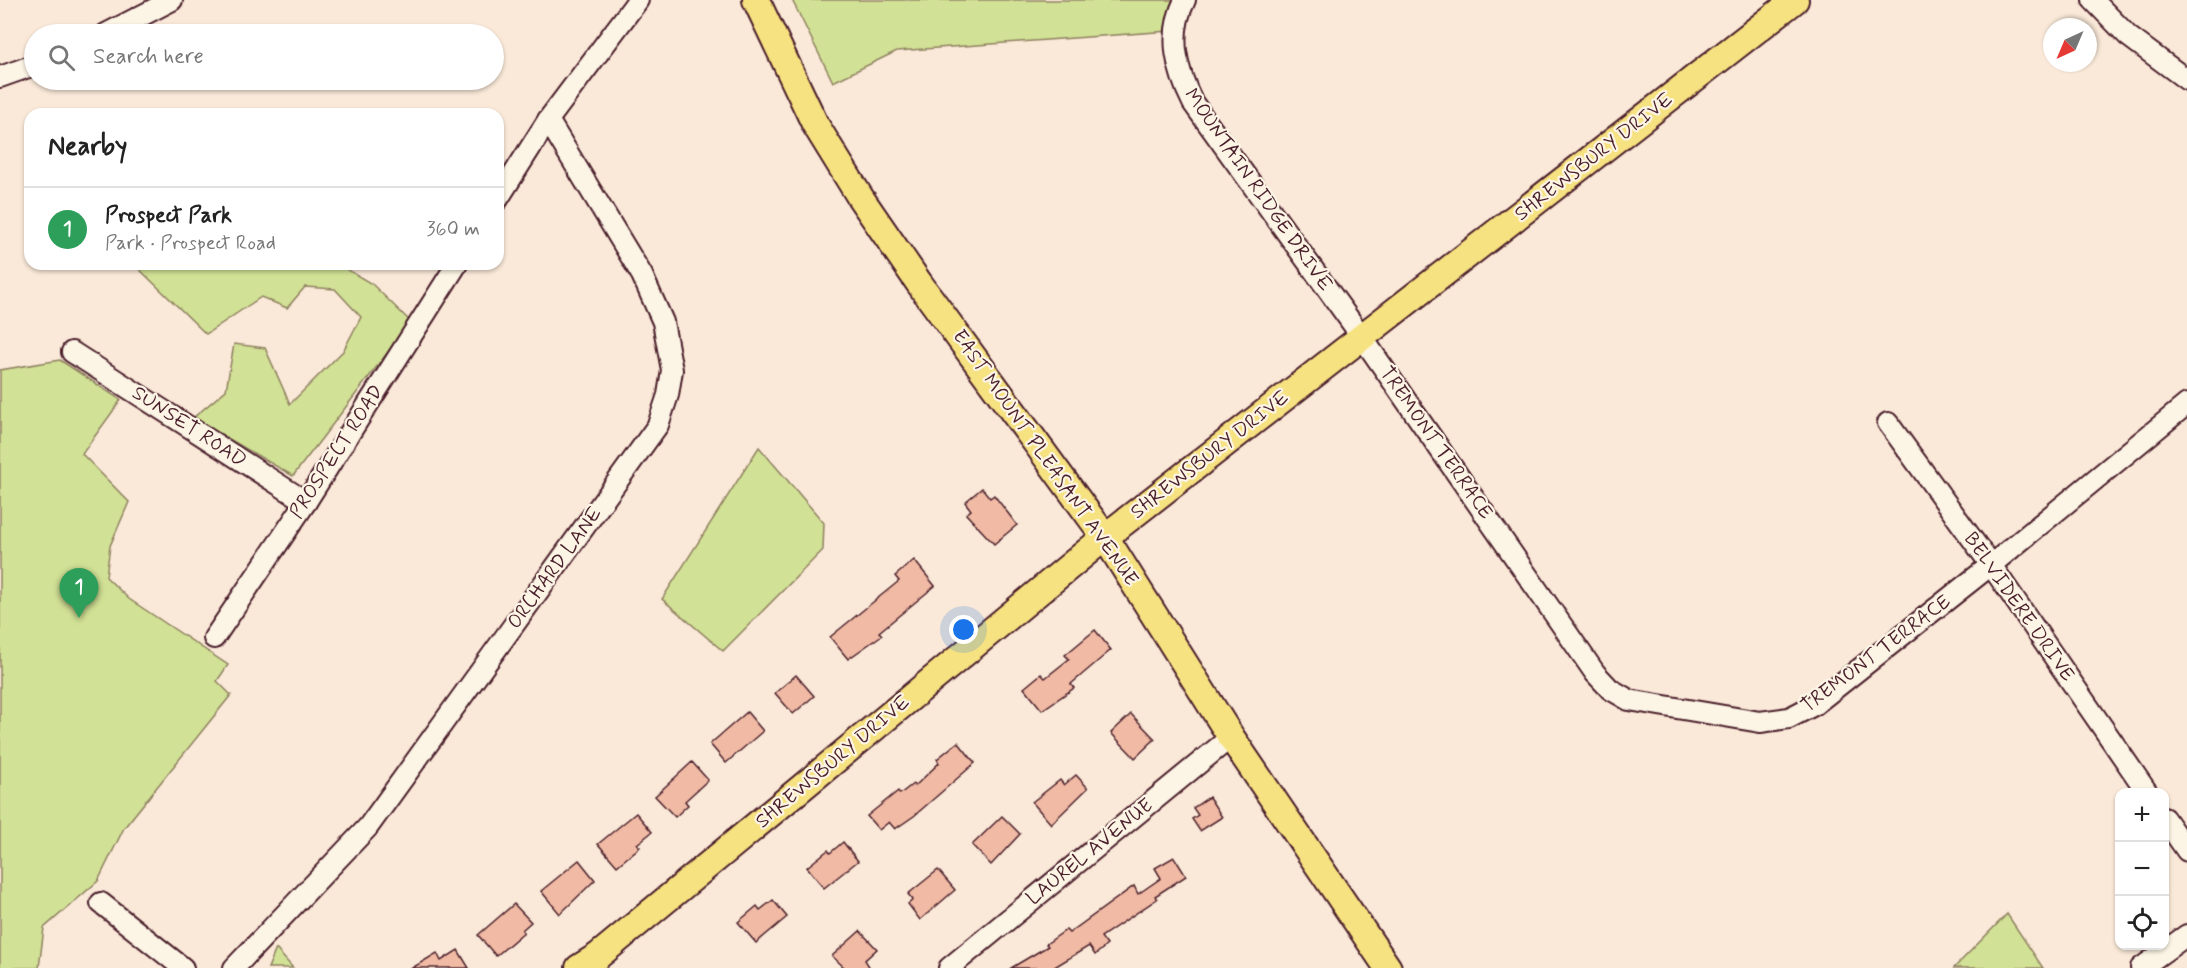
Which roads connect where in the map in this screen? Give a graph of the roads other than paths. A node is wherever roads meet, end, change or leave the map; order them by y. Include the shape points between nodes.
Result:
1 (172, 0) edge
2 (638, 0) edge
3 (756, 0) edge
4 (1185, 0) edge
5 (1795, 0) edge
6 (2093, 0) edge
7 (125, 24) edge
8 (24, 68) edge
9 (0, 77) edge
10 (2187, 80) edge
11 (548, 120) junction
12 (504, 190) edge
13 (452, 270) edge
14 (1362, 337) junction
15 (72, 352) dead end
16 (2187, 404) edge
17 (1888, 423) dead end
18 (306, 502) junction
19 (1105, 537) junction
20 (1991, 565) junction
21 (214, 638) dead end
22 (1231, 737) junction
23 (2144, 788) edge
24 (2169, 825) edge
25 (2187, 851) edge
26 (101, 903) dead end
27 (2187, 935) edge
28 (183, 968) edge
29 (234, 968) edge
30 (579, 968) edge
31 (949, 968) edge
32 (1388, 968) edge
33 (2141, 968) edge

1 - 7 street
2 - 11 street
3 - 19 main road, EAST MOUNT PLEASANT AVENUE via 814,124 860,197
4 - 14 street, MOUNTAIN RIDGE DRIVE via 1176,30 1175,53 1192,103
5 - 14 main road, SHREWSBURY DRIVE
6 - 10 street via 2128,36
8 - 9 street
11 - 12 street
11 - 29 street, ORCHARD LANE via 642,275 663,322 672,370 658,425 368,827
13 - 18 street, PROSPECT ROAD
14 - 19 main road, SHREWSBURY DRIVE
14 - 20 street, TREMONT TERRACE via 1595,673 1610,689 1629,700 1760,722 1789,718 1814,705
15 - 18 street, SUNSET ROAD
16 - 20 street, TREMONT TERRACE
17 - 20 street, BELVIDERE DRIVE
18 - 21 street, PROSPECT ROAD
19 - 22 main road, EAST MOUNT PLEASANT AVENUE
19 - 30 main road, SHREWSBURY DRIVE
20 - 23 street, BELVIDERE DRIVE
22 - 31 street, LAUREL AVENUE
22 - 32 main road, EAST MOUNT PLEASANT AVENUE
24 - 25 street
26 - 28 street
27 - 33 street

